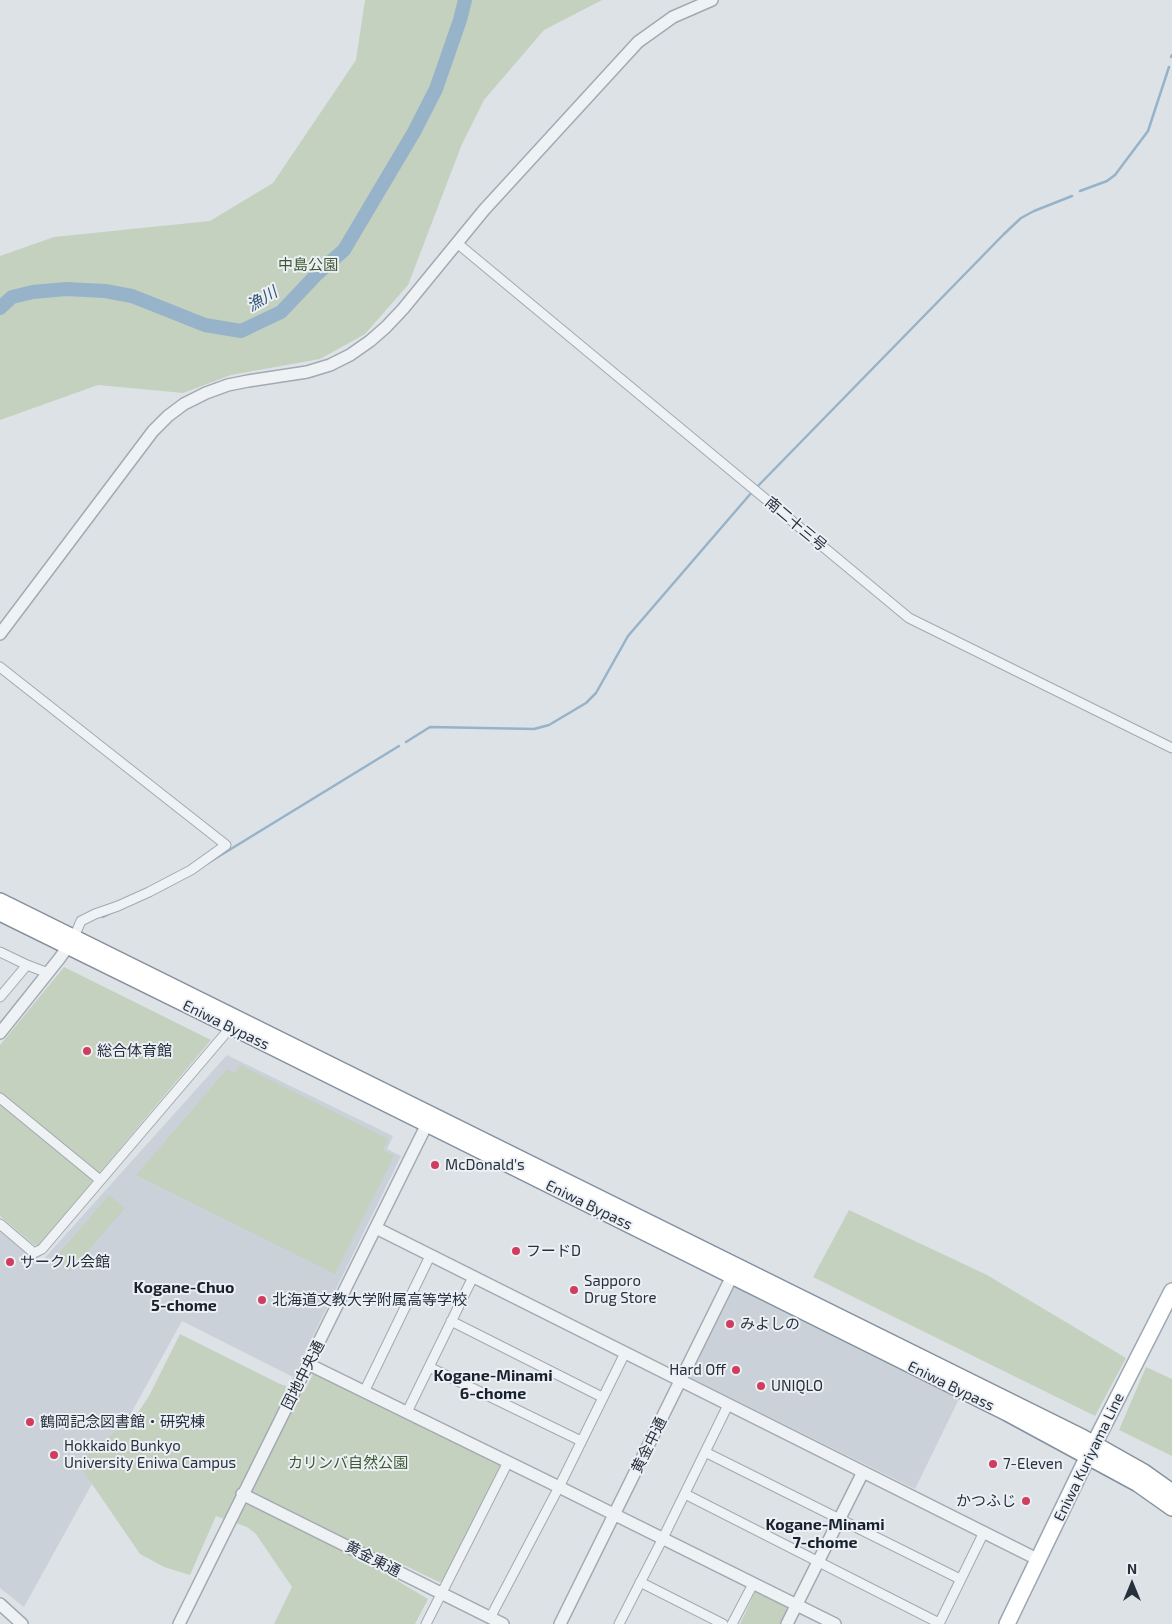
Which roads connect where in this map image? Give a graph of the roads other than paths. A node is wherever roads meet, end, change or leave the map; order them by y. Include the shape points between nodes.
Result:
1 (712, 0) edge
2 (457, 243) junction
3 (0, 634) edge
4 (0, 667) edge
5 (1172, 748) edge
6 (0, 901) edge
7 (0, 914) edge
8 (71, 942) junction
9 (0, 952) edge
10 (26, 965) junction
11 (48, 973) junction
12 (0, 997) edge
13 (231, 1027) junction
14 (0, 1033) edge
15 (0, 1098) edge
16 (430, 1120) junction
17 (100, 1180) junction
18 (0, 1224) edge
19 (376, 1228) junction
20 (430, 1256) junction
21 (735, 1271) junction
22 (473, 1277) junction
23 (1172, 1291) edge
24 (451, 1321) junction
25 (624, 1353) junction
26 (308, 1364) junction
27 (429, 1367) junction
28 (681, 1381) junction
29 (364, 1392) junction
30 (602, 1397) junction
31 (728, 1405) junction
32 (407, 1412) junction
33 (581, 1441) junction
34 (1092, 1450) junction
35 (705, 1452) junction
36 (508, 1462) junction
37 (863, 1472) junction
38 (559, 1486) junction
39 (1172, 1492) edge
40 (242, 1494) junction
41 (685, 1494) junction
42 (1172, 1508) edge
43 (614, 1515) junction
44 (839, 1518) junction
45 (984, 1532) junction
46 (663, 1538) junction
47 (1039, 1560) junction
48 (818, 1561) junction
49 (960, 1579) junction
50 (640, 1582) junction
51 (754, 1584) junction
52 (441, 1594) junction
53 (0, 1604) edge
54 (797, 1605) junction
55 (490, 1618) junction
56 (939, 1623) edge
57 (22, 1624) edge
58 (179, 1624) edge
59 (426, 1624) edge
60 (503, 1624) edge
61 (560, 1624) edge
62 (619, 1624) edge
63 (723, 1624) edge
64 (732, 1624) edge
65 (787, 1624) edge
66 (835, 1624) edge
67 (1008, 1624) edge

1 - 2 street via 673,17 638,42
2 - 3 street via 386,327 350,355 307,372 221,388 184,404 168,416 153,431
2 - 5 street, 南二十三号 via 909,618
4 - 8 street via 226,845 191,870 81,921
6 - 8 main road, Eniwa Bypass
7 - 8 main road, Eniwa Bypass
8 - 11 street
8 - 13 main road, Eniwa Bypass
8 - 16 main road, Eniwa Bypass
9 - 10 street
10 - 11 street
10 - 12 street
11 - 14 street
13 - 16 main road, Eniwa Bypass
13 - 17 street
15 - 17 street
16 - 19 street, 団地中央通
16 - 21 main road, Eniwa Bypass
17 - 18 street via 42,1249 34,1253
19 - 20 street
19 - 26 street, 団地中央通
20 - 22 street
20 - 29 street
21 - 28 street, 黄金中通
21 - 34 main road, Eniwa Bypass
22 - 24 street
22 - 25 street
23 - 34 main road, Eniwa Kuriyama Line
24 - 27 street
24 - 30 street
25 - 28 street
25 - 30 street
26 - 29 street
26 - 40 street, 団地中央通
27 - 32 street
27 - 33 street
28 - 31 street
28 - 43 street, 黄金中通
29 - 32 street
30 - 33 street
31 - 35 street
31 - 37 street
32 - 36 street
33 - 38 street
34 - 39 main road, Eniwa Bypass via 1144,1472
34 - 42 main road, Eniwa Bypass
34 - 47 main road, Eniwa Kuriyama Line
35 - 41 street
35 - 44 street
36 - 38 street
36 - 52 street
37 - 44 street
37 - 45 street
38 - 43 street
38 - 55 street
40 - 52 street, 黄金東通
40 - 58 street, 団地中央通
41 - 46 street
41 - 48 street
43 - 46 street
43 - 61 street, 黄金中通
44 - 48 street
44 - 49 street
45 - 47 street
45 - 49 street
46 - 50 street
46 - 51 street
47 - 67 main road, Eniwa Kuriyama Line
48 - 54 street
48 - 56 street
49 - 56 street
50 - 62 street
50 - 63 street
51 - 54 street
51 - 64 street
52 - 55 street, 黄金東通
52 - 59 street
53 - 57 street
54 - 65 street
54 - 66 street
55 - 60 street, 黄金東通

